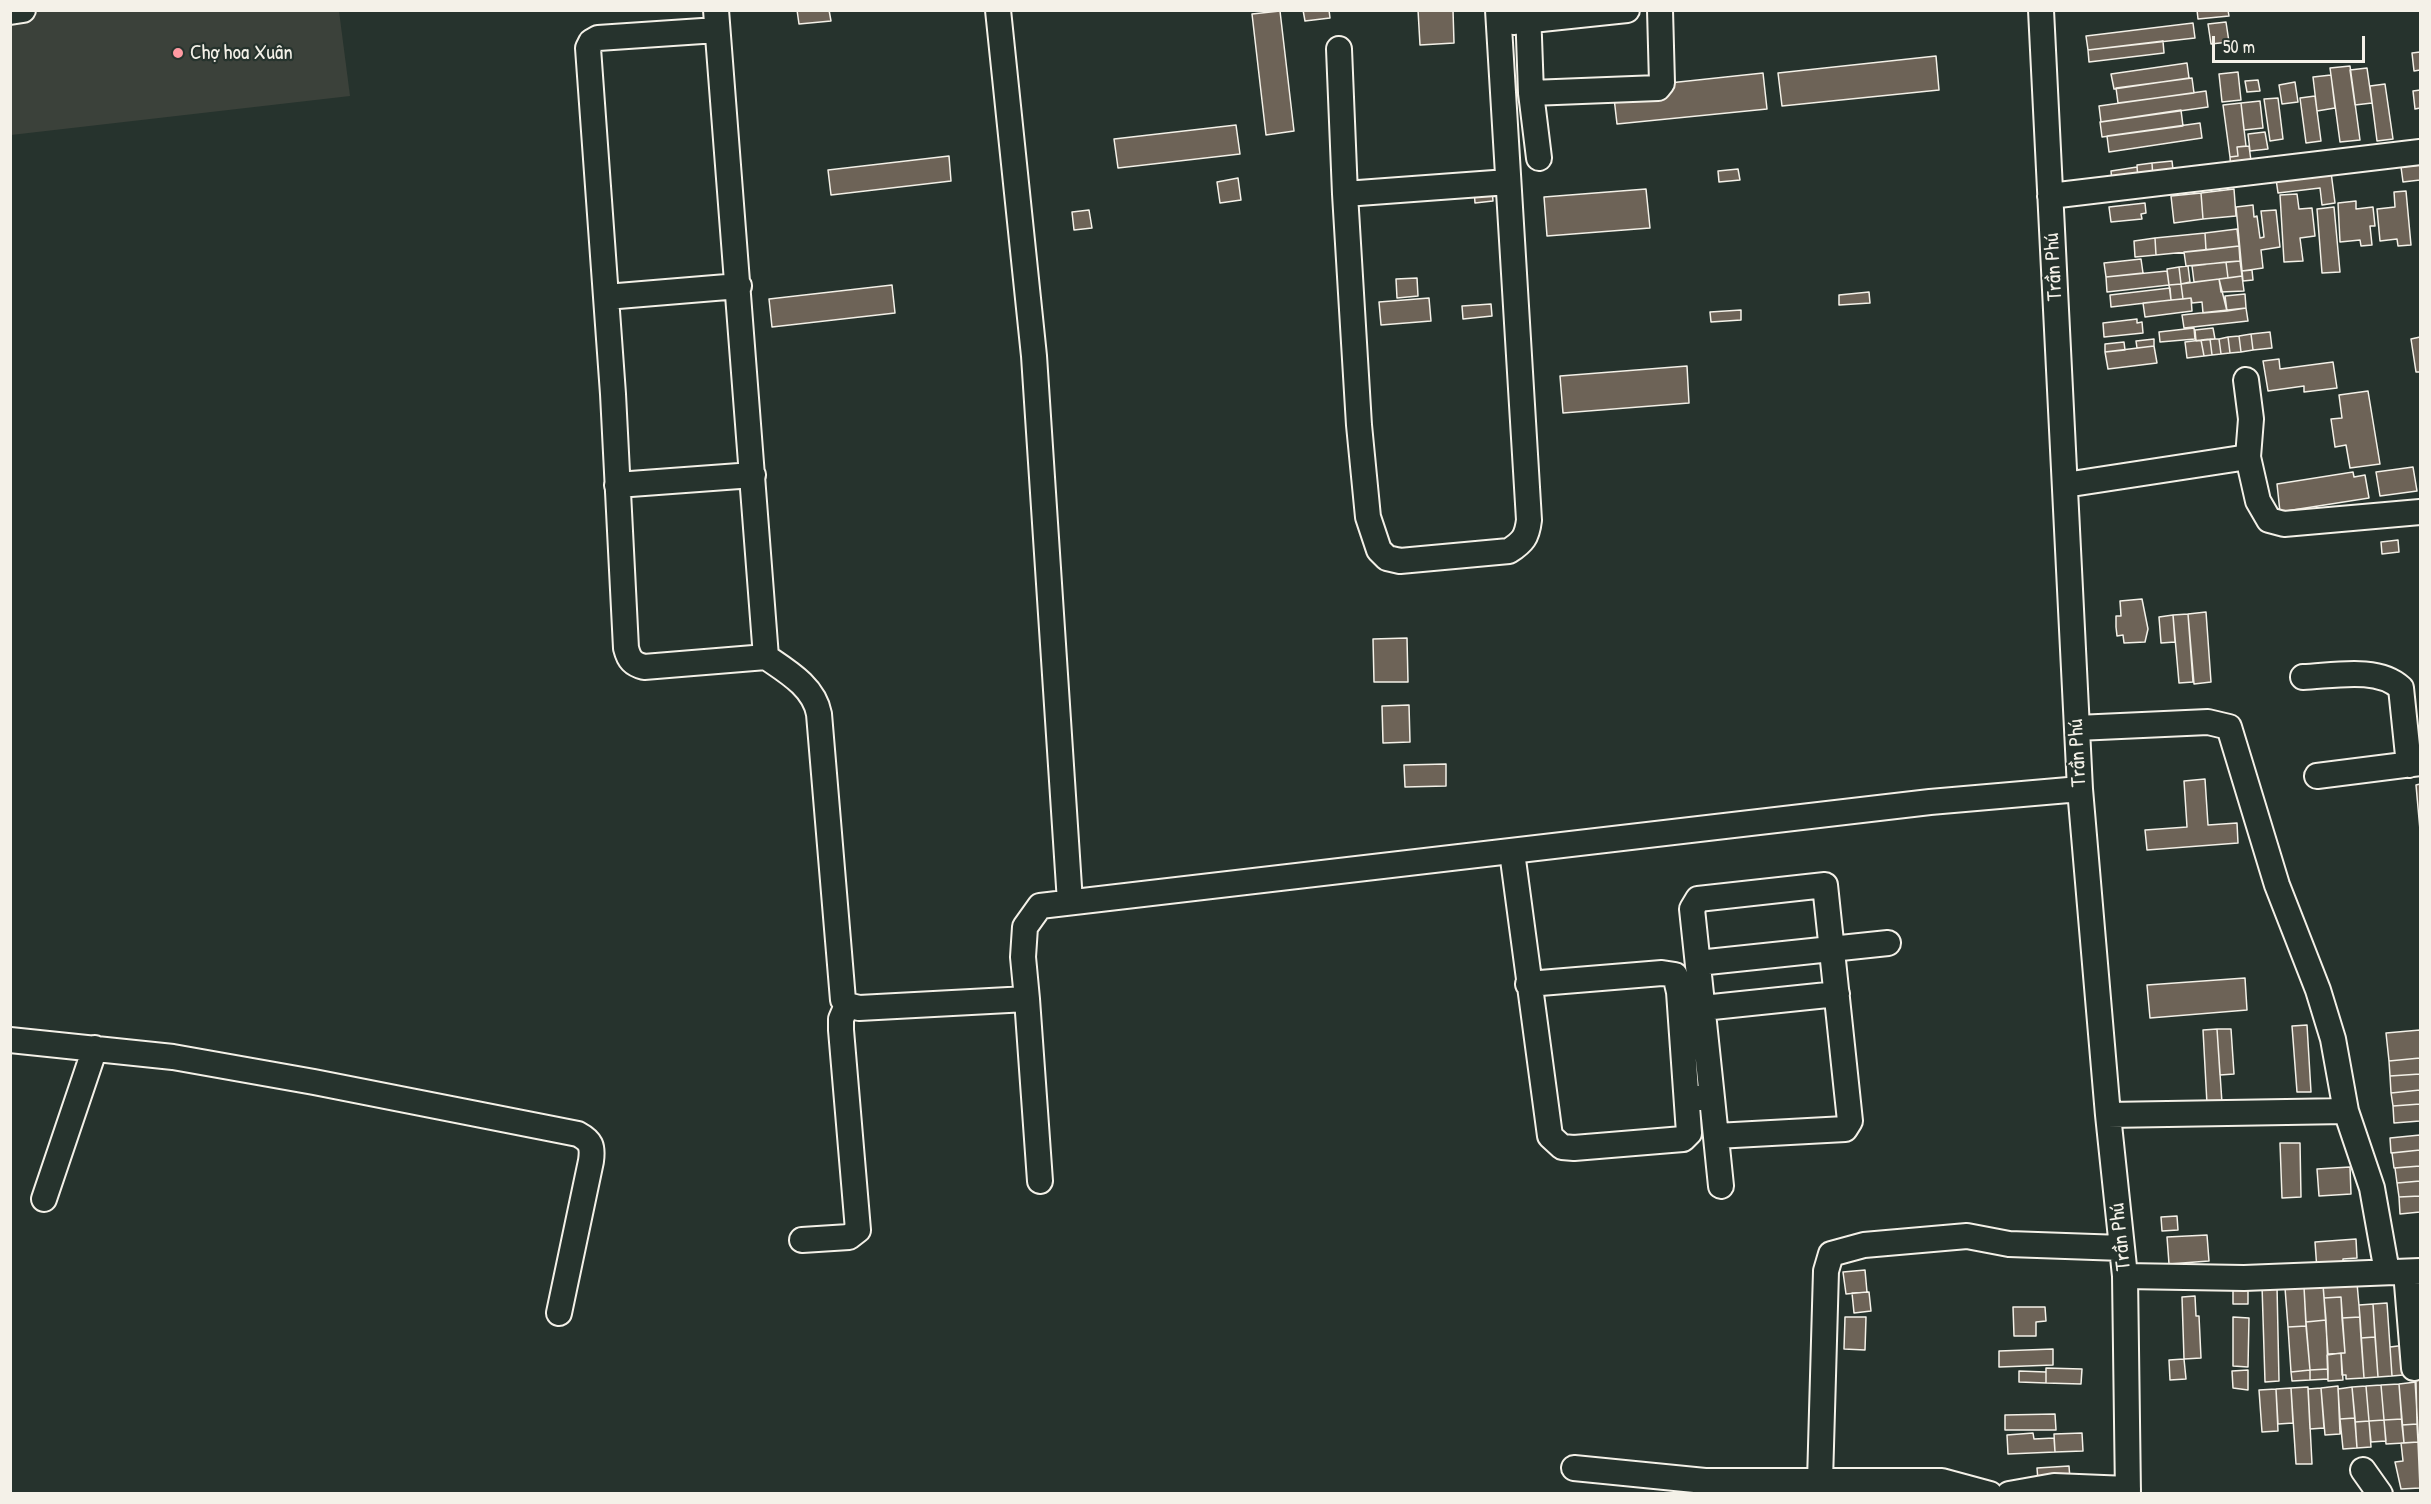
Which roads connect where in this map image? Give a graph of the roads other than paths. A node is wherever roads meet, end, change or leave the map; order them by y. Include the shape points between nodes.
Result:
1 (23, 10) edge
2 (998, 10) edge
3 (1627, 10) edge
4 (1660, 10) edge
5 (2041, 10) edge
6 (10, 12) edge
7 (1528, 16) edge
8 (1498, 17) edge
9 (717, 20) edge
10 (1339, 49) dead end
11 (1531, 93) junction
12 (2421, 152) edge
13 (1539, 158) dead end
14 (1508, 182) junction
15 (1345, 194) junction
16 (2050, 196) junction
17 (739, 286) junction
18 (606, 297) junction
19 (2247, 380) dead end
20 (2248, 457) junction
21 (753, 475) junction
22 (617, 485) junction
23 (2065, 485) junction
24 (2421, 512) edge
25 (766, 657) junction
26 (2303, 677) dead end
27 (2077, 728) junction
28 (2415, 764) edge
29 (2317, 776) dead end
30 (2080, 789) junction
31 (1512, 852) junction
32 (1070, 902) junction
33 (1888, 943) dead end
34 (1833, 948) junction
35 (1692, 976) junction
36 (1528, 984) junction
37 (1837, 994) junction
38 (1027, 999) junction
39 (847, 1005) junction
40 (1703, 1008) junction
41 (10, 1040) edge
42 (1694, 1041) junction
43 (95, 1048) junction
44 (1712, 1098) junction
45 (1688, 1099) junction
46 (2346, 1111) junction
47 (2108, 1115) junction
48 (1716, 1136) junction
49 (1040, 1181) dead end
50 (1721, 1186) dead end
51 (44, 1199) dead end
52 (802, 1240) dead end
53 (2122, 1248) junction
54 (2404, 1272) edge
55 (2125, 1276) junction
56 (559, 1313) dead end
57 (2414, 1368) dead end
58 (1574, 1468) dead end
59 (2364, 1470) dead end
60 (1814, 1485) edge
61 (1721, 1487) edge
62 (2128, 1491) edge
63 (1990, 1494) edge
64 (2009, 1494) edge
65 (2380, 1494) edge

1 - 6 street
2 - 32 street via 1034,356
3 - 7 street
4 - 11 street via 1662,83 1658,88
5 - 16 street, Trần Phú
7 - 8 street
7 - 11 street
8 - 14 street
9 - 17 street
9 - 18 street via 598,38 588,48
10 - 15 street
11 - 13 street
12 - 16 street
14 - 15 street
14 - 15 street via 1527,536 1509,551 1457,557 1400,561 1387,558 1374,540 1359,425
16 - 23 street, Trần Phú
17 - 18 street
17 - 21 street
18 - 22 street
19 - 20 street via 2251,419
20 - 23 street
20 - 24 street via 2258,501 2270,520 2284,524
21 - 22 street
21 - 25 street
22 - 25 street via 629,658 634,664 644,667
23 - 27 street, Trần Phú
25 - 39 street via 792,675 816,703 843,1000
26 - 28 street via 2364,675 2392,680 2401,688
27 - 30 street, Trần Phú
27 - 46 street via 2208,722 2229,727 2277,885 2319,990
28 - 29 street
30 - 31 street via 1930,802
30 - 47 street, Trần Phú
31 - 32 street
31 - 36 street
32 - 38 street via 1040,906 1025,927
33 - 34 street
34 - 35 street
34 - 35 street via 1826,885 1698,899 1692,909
34 - 37 street
35 - 36 street via 1662,973
35 - 40 street
35 - 42 street
36 - 45 street via 1554,1143 1574,1149 1683,1139 1689,1133
37 - 40 street
37 - 48 street via 1850,1121 1845,1128
38 - 39 street via 859,1008
38 - 49 street
39 - 52 street via 841,1030 858,1230 849,1237
40 - 42 street
41 - 43 street
42 - 44 street
42 - 45 street
43 - 51 street
43 - 56 street via 173,1057 314,1082 554,1129 588,1140 591,1161
44 - 45 street
44 - 48 street
46 - 47 street
46 - 54 street
47 - 53 street, Trần Phú
48 - 50 street
53 - 55 street, Trần Phú
53 - 60 street via 2009,1244 1967,1236 1864,1245 1832,1254 1826,1271
54 - 55 street via 2244,1278
54 - 57 street
55 - 62 street, Trần Phú
58 - 61 street
59 - 65 street
60 - 61 street
60 - 63 street via 1942,1481
62 - 64 street via 2054,1486

